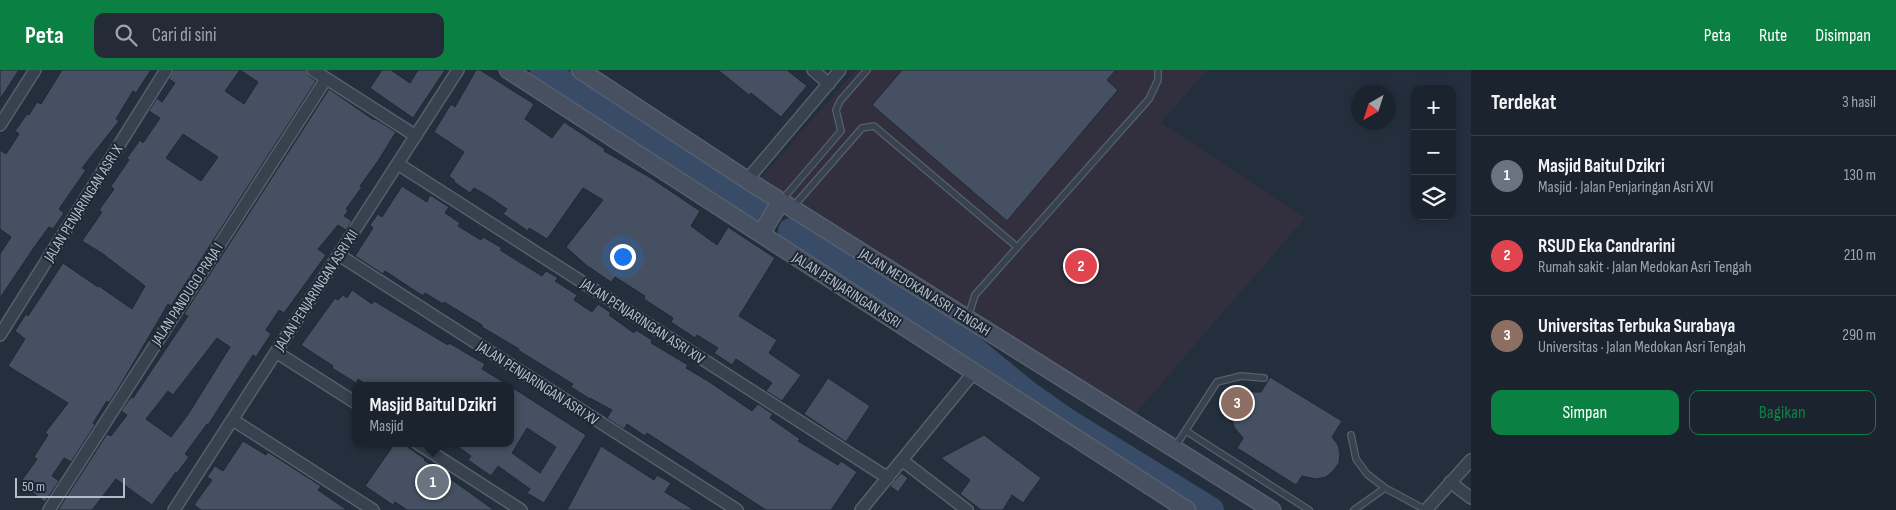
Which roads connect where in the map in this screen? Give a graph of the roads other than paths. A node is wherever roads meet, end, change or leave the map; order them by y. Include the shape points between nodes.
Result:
1 (35, 70) edge
2 (166, 70) edge
3 (313, 70) edge
4 (458, 70) edge
5 (508, 70) edge
6 (580, 70) edge
7 (813, 70) edge
8 (840, 70) edge
9 (867, 70) edge
10 (1158, 70) edge
11 (326, 78) junction
12 (829, 84) junction
13 (0, 125) edge
14 (841, 131) junction
15 (416, 136) junction
16 (851, 140) junction
17 (398, 164) junction
18 (747, 180) junction
19 (786, 205) junction
20 (761, 234) junction
21 (1018, 247) junction
22 (339, 255) junction
23 (968, 319) junction
24 (0, 335) edge
25 (276, 352) junction
26 (974, 372) junction
27 (1264, 378) dead end
28 (352, 400) edge
29 (233, 420) junction
30 (1186, 431) junction
31 (1351, 435) dead end
32 (423, 447) edge
33 (1174, 448) junction
34 (1471, 460) edge
35 (903, 461) junction
36 (888, 478) junction
37 (1450, 482) junction
38 (1385, 488) junction
39 (1471, 498) edge
40 (176, 509) edge
41 (48, 510) edge
42 (372, 510) edge
43 (521, 510) edge
44 (737, 510) edge
45 (861, 510) edge
46 (967, 510) edge
47 (1187, 510) edge
48 (1272, 510) edge
49 (1309, 510) edge
50 (1354, 510) edge
51 (1426, 510) edge

1 - 13 street
2 - 24 street, JALAN PENJARINGAN ASRI X
3 - 11 street
4 - 15 street, JALAN PENJARINGAN ASRI XII
5 - 20 street, JALAN PENJARINGAN ASRI
6 - 18 street, JALAN MEDOKAN ASRI TENGAH
7 - 12 street
8 - 12 street
9 - 14 lane via 836,110
10 - 21 lane via 1158,80 1149,98
11 - 15 street
11 - 41 street, JALAN PANDUGO PRAJA I
12 - 18 street
14 - 16 lane
14 - 19 lane
15 - 17 street, JALAN PENJARINGAN ASRI XII
16 - 19 lane
16 - 21 lane via 862,128 874,126
17 - 22 street, JALAN PENJARINGAN ASRI XII
17 - 36 street, JALAN PENJARINGAN ASRI XIV
18 - 19 street, JALAN MEDOKAN ASRI TENGAH
19 - 20 street
19 - 23 street, JALAN MEDOKAN ASRI TENGAH
20 - 26 street, JALAN PENJARINGAN ASRI
21 - 23 lane via 975,295
22 - 25 street, JALAN PENJARINGAN ASRI XII
22 - 44 street, JALAN PENJARINGAN ASRI XV
23 - 33 street, JALAN MEDOKAN ASRI TENGAH
25 - 28 street
25 - 29 street, JALAN PENJARINGAN ASRI XII
26 - 35 street
26 - 47 street, JALAN PENJARINGAN ASRI
27 - 30 lane via 1241,376 1217,382
29 - 40 street, JALAN PENJARINGAN ASRI XII
29 - 42 street
30 - 33 lane
30 - 49 lane
31 - 38 lane via 1356,458 1367,474
32 - 43 street
33 - 48 street, JALAN MEDOKAN ASRI TENGAH
34 - 37 street
35 - 36 street
35 - 46 street
36 - 45 street
37 - 39 street
37 - 51 street
38 - 50 lane
38 - 51 lane

